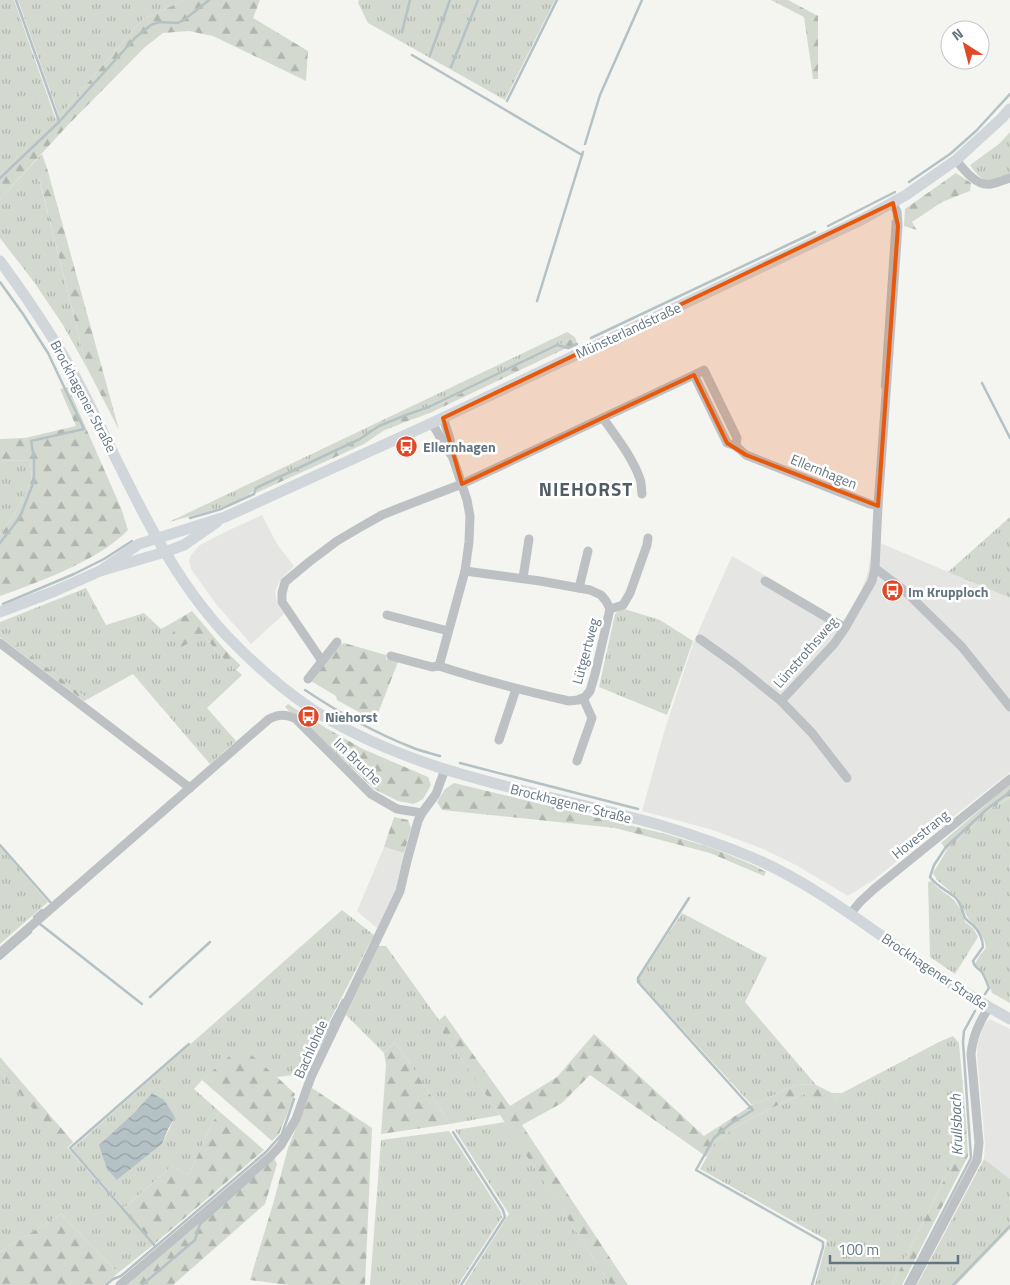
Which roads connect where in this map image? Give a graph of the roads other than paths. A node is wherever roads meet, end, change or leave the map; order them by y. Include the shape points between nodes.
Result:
1 (1010, 109) edge
2 (956, 160) junction
3 (1010, 178) edge
4 (893, 203) junction
5 (0, 261) edge
6 (603, 418) junction
7 (438, 420) junction
8 (462, 484) junction
9 (642, 494) dead end
10 (878, 506) junction
11 (225, 517) junction
12 (157, 538) junction
13 (648, 538) dead end
14 (529, 539) dead end
15 (588, 551) dead end
16 (165, 552) junction
17 (875, 568) junction
18 (465, 570) junction
19 (100, 571) junction
20 (523, 578) junction
21 (765, 581) dead end
22 (579, 588) junction
23 (610, 609) junction
24 (0, 612) edge
25 (387, 615) dead end
26 (845, 628) junction
27 (448, 631) junction
28 (700, 639) dead end
29 (0, 642) edge
30 (337, 642) dead end
31 (391, 656) dead end
32 (322, 661) junction
33 (439, 666) junction
34 (308, 679) dead end
35 (516, 689) junction
36 (582, 698) junction
37 (781, 701) junction
38 (1010, 707) edge
39 (499, 740) dead end
40 (577, 762) dead end
41 (445, 769) junction
42 (847, 778) dead end
43 (1010, 779) edge
44 (190, 788) junction
45 (422, 813) junction
46 (851, 913) junction
47 (0, 953) edge
48 (990, 1008) junction
49 (1010, 1019) edge
50 (120, 1285) edge
51 (911, 1285) edge

1 - 2 main road, Münsterlandstraße
2 - 3 street via 982,184
2 - 4 main road, Münsterlandstraße
4 - 7 main road, Münsterlandstraße
4 - 10 street via 898,226
5 - 12 main road, Brockhagener Straße via 54,340
6 - 8 street, Ellernhagen
6 - 9 street via 635,467 641,480
6 - 10 street, Ellernhagen via 704,370 737,438 736,446 746,455
7 - 8 street via 450,439
7 - 11 main road, Münsterlandstraße
8 - 18 street via 470,516
8 - 32 street, Ellernhagen via 382,515 337,541 286,582 282,602
10 - 17 street
11 - 12 main road, Münsterlandstraße
11 - 16 main road, Münsterlandstraße via 184,545
12 - 16 main road, Brockhagener Straße
12 - 19 main road, Münsterlandstraße via 139,544
13 - 23 street, Lütgertweg via 630,593 623,605
14 - 20 street
15 - 22 street
16 - 19 main road, Münsterlandstraße
16 - 41 main road, Brockhagener Straße via 223,632 292,695 366,738
17 - 26 street, Lünstrothsweg via 872,581
17 - 38 street via 905,591 962,647
18 - 20 street, Lütgertweg
18 - 27 street
19 - 24 main road
20 - 22 street, Lütgertweg
21 - 26 street
22 - 23 street, Lütgertweg via 601,595
23 - 36 street, Lütgertweg via 590,691
25 - 27 street
26 - 37 street, Lünstrothsweg
27 - 33 street
28 - 37 street, Lünstrothsweg
29 - 44 street
30 - 32 street
31 - 33 street, Lütgertweg
32 - 34 street
33 - 35 street, Lütgertweg
35 - 36 street, Lütgertweg via 569,701
35 - 39 street
36 - 40 street, Lütgertweg via 592,718
37 - 42 street, Lünstrothsweg via 812,733
41 - 45 street, Bachlohde via 436,794
41 - 46 main road, Brockhagener Straße via 665,826 710,841 783,872
43 - 46 street, Hovestrang via 874,889
44 - 45 street, Im Bruche via 269,719 282,714 296,719 371,794 397,809
44 - 47 street, Im Bruche
45 - 50 street, Bachlohde via 400,891 315,1068 296,1119 281,1145
46 - 48 main road, Brockhagener Straße
48 - 49 main road, Brockhagener Straße
48 - 51 street via 972,1041 979,1143 977,1160

